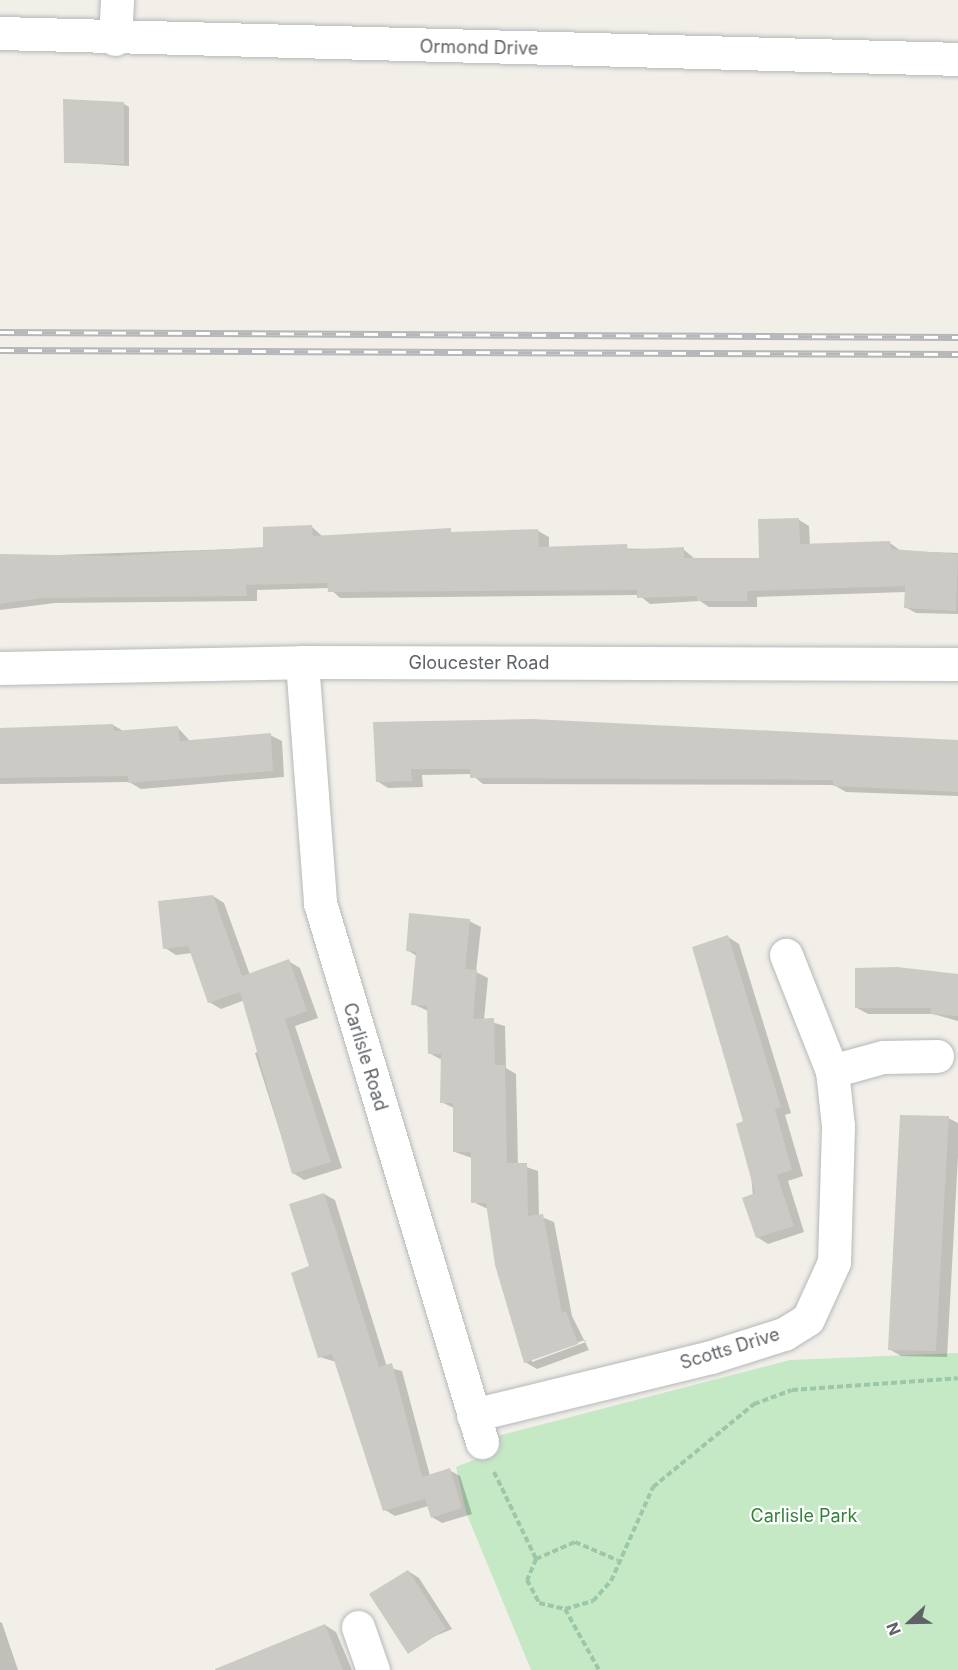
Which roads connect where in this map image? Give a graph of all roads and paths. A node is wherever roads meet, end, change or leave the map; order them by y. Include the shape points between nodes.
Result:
1 (117, 0) edge
2 (0, 33) edge
3 (115, 39) junction
4 (958, 59) edge
5 (302, 662) junction
6 (958, 664) edge
7 (0, 668) edge
8 (786, 955) dead end
9 (937, 1056) dead end
10 (832, 1071) junction
11 (958, 1378) edge
12 (478, 1428) junction
13 (536, 1559) junction
14 (617, 1560) junction
15 (565, 1609) junction
16 (358, 1627) dead end
17 (373, 1670) edge
18 (599, 1670) edge

1 - 3 street
2 - 3 street, Ormond Drive
3 - 4 street, Ormond Drive
5 - 6 street, Gloucester Road
5 - 7 street, Gloucester Road
5 - 12 street, Carlisle Road via 320,903
8 - 10 street, Scotts Drive
9 - 10 street via 883,1057
10 - 12 street, Scotts Drive via 838,1126 834,1262 808,1319 784,1334
11 - 14 path via 792,1390 754,1404 653,1487
12 - 13 path
13 - 14 path via 575,1542
13 - 15 path via 527,1580 539,1603
14 - 15 path via 611,1581 593,1601
15 - 18 path
16 - 17 street

